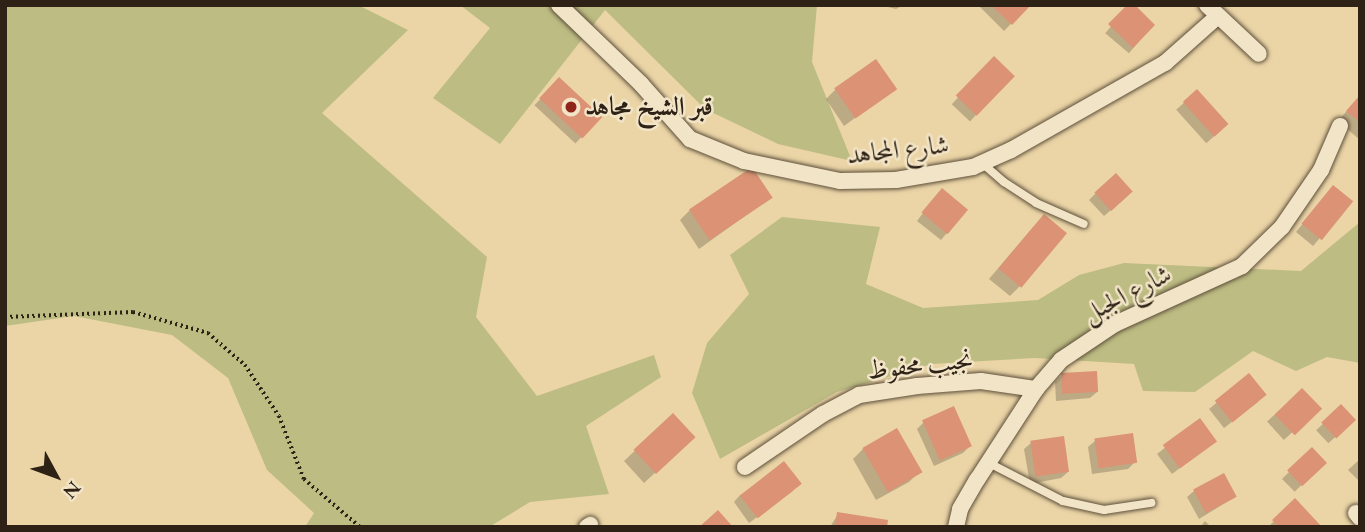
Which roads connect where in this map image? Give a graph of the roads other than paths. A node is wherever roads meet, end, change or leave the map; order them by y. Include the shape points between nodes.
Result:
1 (559, 5) edge
2 (1212, 11) edge
3 (1259, 54) dead end
4 (1340, 126) dead end
5 (982, 163) junction
6 (1084, 223) dead end
7 (1036, 389) junction
8 (989, 463) junction
9 (746, 467) dead end
10 (1151, 503) dead end
11 (956, 527) edge

1 - 5 street, شارع المجاهد via 690,139 744,161 840,181 896,180
2 - 3 street
2 - 5 street, شارع المجاهد via 1165,63
4 - 7 street, شارع الجبل via 1321,170 1282,227 1242,266 1115,324 1061,360
5 - 6 lane via 1036,203
7 - 8 street, شارع الجبل
7 - 9 street, نجيب محفوظ via 981,380 859,395
8 - 10 lane via 1063,501 1104,510
8 - 11 street, شارع الجبل via 960,509

